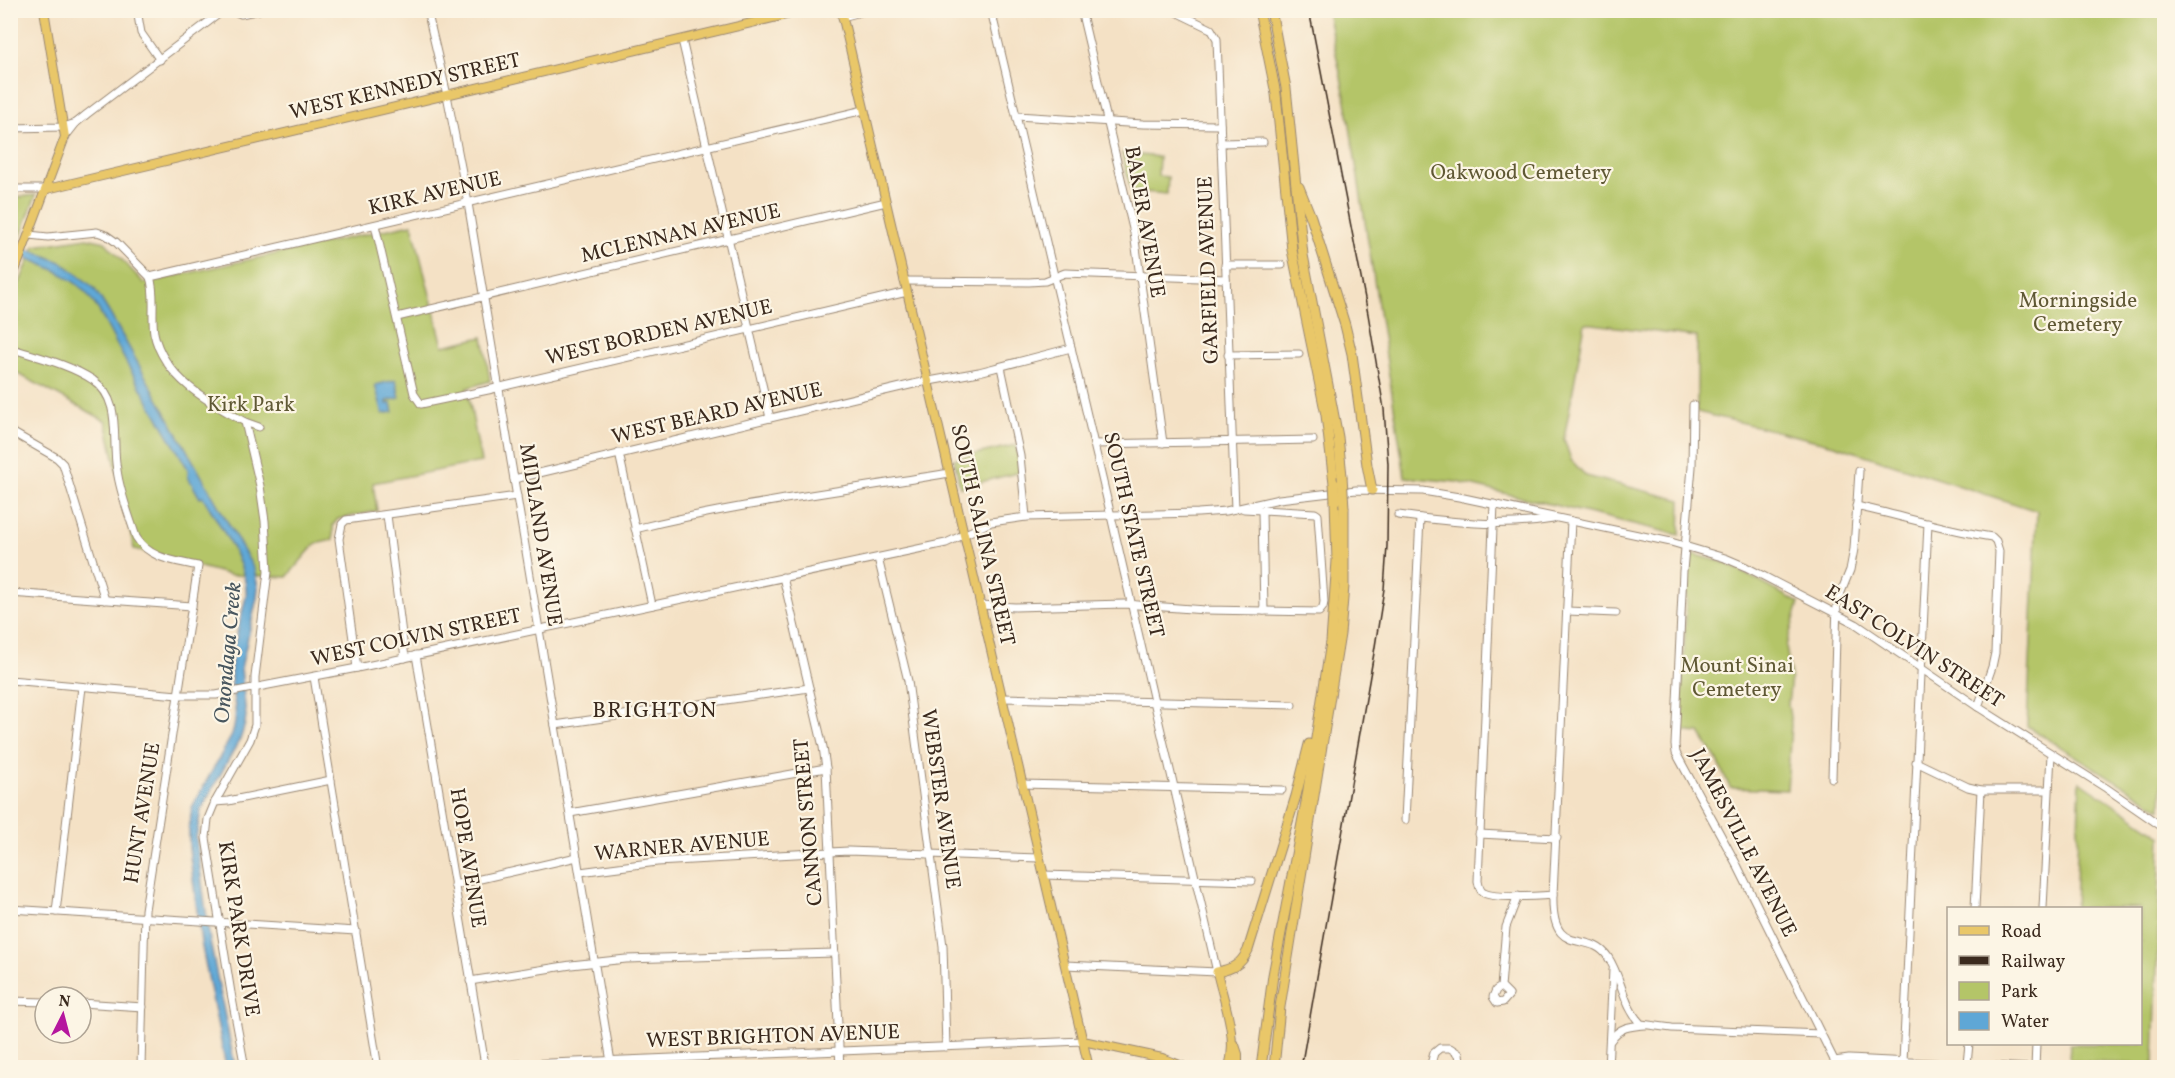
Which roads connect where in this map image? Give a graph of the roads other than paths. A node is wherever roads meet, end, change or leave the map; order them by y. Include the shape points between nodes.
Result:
1 (44, 10) edge
2 (137, 10) edge
3 (224, 10) edge
4 (231, 10) edge
5 (259, 10) edge
6 (427, 10) edge
7 (807, 10) edge
8 (868, 10) edge
9 (991, 10) edge
10 (1081, 10) edge
11 (1172, 10) edge
12 (1259, 10) edge
13 (1271, 10) edge
14 (842, 14) edge
15 (682, 40) junction
16 (160, 60) junction
17 (447, 95) junction
18 (864, 110) junction
19 (1017, 116) junction
20 (1108, 121) junction
21 (76, 123) junction
22 (1220, 125) junction
23 (63, 127) junction
24 (10, 128) edge
25 (65, 137) junction
26 (1263, 142) dead end
27 (1221, 143) junction
28 (708, 147) junction
29 (1295, 176) junction
30 (10, 189) edge
31 (47, 189) junction
32 (886, 202) junction
33 (468, 203) junction
34 (375, 225) junction
35 (27, 239) junction
36 (729, 240) junction
37 (1225, 265) junction
38 (1282, 265) dead end
39 (150, 277) junction
40 (1054, 277) junction
41 (1139, 277) junction
42 (1226, 279) junction
43 (904, 281) junction
44 (10, 284) edge
45 (907, 292) junction
46 (484, 297) junction
47 (397, 317) junction
48 (750, 329) junction
49 (10, 348) edge
50 (1071, 348) junction
51 (1299, 354) dead end
52 (1228, 355) junction
53 (1000, 367) junction
54 (928, 382) junction
55 (499, 388) junction
56 (1693, 405) dead end
57 (770, 418) junction
58 (245, 422) junction
59 (259, 427) dead end
60 (10, 431) edge
61 (1313, 440) dead end
62 (1232, 441) junction
63 (1163, 443) junction
64 (1094, 444) junction
65 (619, 453) junction
66 (1859, 471) dead end
67 (949, 473) junction
68 (514, 479) junction
69 (1372, 490) junction
70 (517, 496) junction
71 (1279, 500) junction
72 (1494, 504) junction
73 (1856, 506) junction
74 (1235, 508) junction
75 (1262, 512) junction
76 (1280, 512) junction
77 (387, 515) junction
78 (1398, 515) dead end
79 (1111, 516) junction
80 (1026, 517) junction
81 (1420, 518) junction
82 (1557, 518) junction
83 (1571, 521) junction
84 (1928, 523) junction
85 (1493, 525) junction
86 (635, 530) junction
87 (964, 535) junction
88 (1685, 546) junction
89 (878, 558) junction
90 (783, 577) junction
91 (10, 592) edge
92 (105, 600) junction
93 (652, 605) junction
94 (980, 605) junction
95 (1131, 605) junction
96 (192, 606) junction
97 (1264, 611) junction
98 (1567, 611) junction
99 (1616, 613) dead end
100 (1837, 614) junction
101 (539, 629) junction
102 (416, 656) junction
103 (405, 658) junction
104 (357, 668) junction
105 (1921, 668) junction
106 (314, 677) junction
107 (10, 680) edge
108 (82, 687) junction
109 (255, 687) junction
110 (809, 688) junction
111 (178, 695) junction
112 (1321, 695) junction
113 (1002, 699) junction
114 (1154, 701) junction
115 (1292, 705) dead end
116 (1978, 707) junction
117 (555, 725) junction
118 (2051, 753) junction
119 (1916, 762) junction
120 (826, 768) junction
121 (1832, 778) dead end
122 (331, 780) junction
123 (1022, 784) junction
124 (1174, 787) junction
125 (1282, 790) dead end
126 (1981, 790) junction
127 (2048, 790) junction
128 (215, 802) junction
129 (570, 813) junction
130 (1405, 820) dead end
131 (2164, 828) edge
132 (1479, 834) junction
133 (1557, 838) junction
134 (830, 852) junction
135 (931, 855) junction
136 (577, 857) junction
137 (1039, 858) junction
138 (580, 872) junction
139 (1043, 875) junction
140 (1196, 879) junction
141 (1252, 881) dead end
142 (454, 885) junction
143 (1518, 896) junction
144 (1553, 896) junction
145 (1976, 907) edge
146 (2043, 907) edge
147 (10, 909) edge
148 (56, 912) junction
149 (145, 918) junction
150 (216, 922) junction
151 (356, 931) junction
152 (835, 953) junction
153 (595, 962) junction
154 (1065, 964) junction
155 (1613, 968) junction
156 (1217, 972) junction
157 (470, 981) junction
158 (1501, 987) dead end
159 (10, 1001) edge
160 (33, 1002) edge
161 (93, 1004) edge
162 (143, 1007) junction
163 (2164, 1021) edge
164 (1645, 1025) junction
165 (1232, 1033) junction
166 (1821, 1034) junction
167 (1083, 1041) junction
168 (1610, 1042) junction
169 (1969, 1045) edge
170 (2036, 1045) edge
171 (946, 1047) junction
172 (840, 1052) junction
173 (1903, 1062) junction
174 (612, 1064) edge
175 (1836, 1064) edge
176 (1967, 1064) junction
177 (484, 1065) junction
178 (141, 1068) edge
179 (245, 1068) edge
180 (378, 1068) edge
181 (429, 1068) edge
182 (840, 1068) edge
183 (1089, 1068) edge
184 (1187, 1068) edge
185 (1229, 1068) edge
186 (1238, 1068) edge
187 (1261, 1068) edge
188 (1274, 1068) edge
189 (1430, 1068) edge
190 (1461, 1068) edge
191 (1608, 1068) edge
192 (2033, 1068) edge
193 (2163, 1068) edge

1 - 23 main road
2 - 16 street via 141,33
3 - 16 street
4 - 5 street via 241,14
6 - 17 street, MIDLAND AVENUE
7 - 15 main road, WEST KENNEDY STREET
8 - 14 street
9 - 19 street, SOUTH STATE STREET
10 - 20 street, BAKER AVENUE
11 - 22 street, GARFIELD AVENUE via 1214,31 1218,46
12 - 112 highway, bridge via 1275,94 1292,250 1326,415 1334,483 1335,610
13 - 29 highway via 1286,88
14 - 18 main road, SOUTH SALINA STREET
15 - 17 main road, WEST KENNEDY STREET
15 - 28 street
16 - 21 street
17 - 31 main road, WEST KENNEDY STREET
17 - 33 street, MIDLAND AVENUE
18 - 28 street, KIRK AVENUE
18 - 32 main road, SOUTH SALINA STREET
19 - 20 street
19 - 40 street, SOUTH STATE STREET
20 - 22 street
20 - 41 street, BAKER AVENUE
21 - 23 street
21 - 25 street
22 - 27 street, GARFIELD AVENUE
23 - 24 street
23 - 25 main road
25 - 31 main road
26 - 27 street
27 - 37 street, GARFIELD AVENUE
28 - 33 street, KIRK AVENUE
28 - 36 street
29 - 69 highway via 1345,325
29 - 188 highway, bridge via 1303,255 1338,437 1344,508 1344,586
30 - 31 street, WEST KENNEDY STREET
31 - 35 main road
32 - 36 street, MCLENNAN AVENUE
32 - 43 main road, SOUTH SALINA STREET
33 - 34 street, KIRK AVENUE
33 - 46 street, MIDLAND AVENUE
34 - 39 street, KIRK AVENUE
34 - 47 street
35 - 39 street via 97,232 116,242
35 - 44 main road
36 - 46 street, MCLENNAN AVENUE
36 - 48 street
37 - 38 street
37 - 42 street, GARFIELD AVENUE
39 - 58 street via 154,332 165,360 189,387
40 - 41 street via 1065,273
40 - 43 street via 1029,282
40 - 50 street, SOUTH STATE STREET
41 - 42 street
41 - 63 street, BAKER AVENUE
42 - 52 street, GARFIELD AVENUE
43 - 45 main road, SOUTH SALINA STREET
45 - 48 street, WEST BORDEN AVENUE
45 - 54 main road, SOUTH SALINA STREET
46 - 47 street, MCLENNAN AVENUE
46 - 55 street, MIDLAND AVENUE
47 - 55 street, WEST BORDEN AVENUE via 419,403
48 - 55 street, WEST BORDEN AVENUE
48 - 57 street
49 - 96 street, HUNT AVENUE via 78,372 101,388 115,414 117,471 136,537 150,552 198,566
50 - 53 street, WEST BEARD AVENUE
50 - 64 street, SOUTH STATE STREET
51 - 52 street
52 - 62 street, GARFIELD AVENUE
53 - 54 street, WEST BEARD AVENUE
53 - 80 street via 1020,456
54 - 57 street, WEST BEARD AVENUE
54 - 67 main road, SOUTH SALINA STREET
55 - 68 street, MIDLAND AVENUE
56 - 88 street, JAMESVILLE AVENUE
57 - 65 street, WEST BEARD AVENUE
58 - 59 street
58 - 109 street, KIRK PARK DRIVE via 260,486 268,572
60 - 92 street via 63,464
61 - 62 street
62 - 63 street
62 - 74 street, GARFIELD AVENUE
63 - 64 street
64 - 79 street, SOUTH STATE STREET
65 - 68 street, WEST BEARD AVENUE
65 - 86 street
66 - 73 street
67 - 86 street via 781,499
67 - 87 main road, SOUTH SALINA STREET
68 - 70 street, MIDLAND AVENUE
69 - 71 street, EAST COLVIN STREET
69 - 72 street, EAST COLVIN STREET via 1423,491
70 - 77 street
70 - 101 street, MIDLAND AVENUE
71 - 74 street, EAST COLVIN STREET
71 - 76 street
72 - 82 street, EAST COLVIN STREET
72 - 85 street
73 - 84 street
73 - 100 street via 1854,549 1837,602
74 - 75 street, EAST COLVIN STREET
74 - 79 street, EAST COLVIN STREET
75 - 76 street, EAST COLVIN STREET
75 - 97 street
76 - 97 street, EAST COLVIN STREET via 1318,515 1324,602 1322,610 1313,613
77 - 103 street
77 - 104 street via 346,520 339,539
78 - 81 street, EAST COLVIN STREET
79 - 80 street, EAST COLVIN STREET
79 - 95 street, SOUTH STATE STREET
80 - 87 street, EAST COLVIN STREET via 999,519
81 - 85 street, EAST COLVIN STREET
81 - 130 street
82 - 83 street, EAST COLVIN STREET
82 - 85 street, EAST COLVIN STREET
83 - 88 street, EAST COLVIN STREET
83 - 98 street
84 - 105 street
84 - 116 street via 1992,537 1999,551 1995,653
85 - 132 street
86 - 93 street
87 - 89 street, WEST COLVIN STREET via 946,543
87 - 94 main road, SOUTH SALINA STREET
88 - 100 street, EAST COLVIN STREET via 1746,567
88 - 166 street, JAMESVILLE AVENUE via 1676,753 1740,870
89 - 90 street, WEST COLVIN STREET
89 - 135 street, WEBSTER AVENUE via 908,681
90 - 93 street, WEST COLVIN STREET
90 - 110 street, CANNON STREET
91 - 92 street
92 - 96 street
93 - 101 street, WEST COLVIN STREET
94 - 95 street
94 - 113 main road, SOUTH SALINA STREET
95 - 97 street
95 - 114 street, SOUTH STATE STREET
96 - 111 street, HUNT AVENUE
98 - 99 street
98 - 133 street
100 - 105 street, EAST COLVIN STREET
100 - 121 street
101 - 102 street, WEST COLVIN STREET
101 - 117 street, MIDLAND AVENUE
102 - 103 street, WEST COLVIN STREET
102 - 142 street, HOPE AVENUE
103 - 104 street, WEST COLVIN STREET
104 - 106 street, WEST COLVIN STREET
105 - 116 street, EAST COLVIN STREET
105 - 119 street
106 - 109 street, WEST COLVIN STREET
106 - 122 street
107 - 108 street, WEST COLVIN STREET
108 - 111 street, WEST COLVIN STREET
108 - 148 street
109 - 111 street, WEST COLVIN STREET via 216,695
109 - 128 street, KIRK PARK DRIVE via 254,731
110 - 117 street
110 - 120 street, CANNON STREET
111 - 149 street, HUNT AVENUE
112 - 156 highway via 1296,796 1248,950 1237,965
112 - 187 highway via 1306,802 1272,975
113 - 114 street
113 - 123 main road, SOUTH SALINA STREET
114 - 115 street
114 - 124 street, SOUTH STATE STREET
116 - 118 street, EAST COLVIN STREET
117 - 129 street, MIDLAND AVENUE
118 - 127 street
118 - 131 street, EAST COLVIN STREET
119 - 126 street
119 - 173 street
120 - 129 street
120 - 134 street, CANNON STREET
122 - 128 street
122 - 151 street
123 - 124 street
123 - 137 main road, SOUTH SALINA STREET
124 - 125 street
124 - 140 street, SOUTH STATE STREET
126 - 127 street
126 - 145 street
127 - 146 street
128 - 150 street, KIRK PARK DRIVE via 206,838
129 - 136 street, MIDLAND AVENUE
132 - 133 street
132 - 143 street via 1480,890 1486,894
133 - 144 street
134 - 135 street, WARNER AVENUE
134 - 138 street, WARNER AVENUE via 657,862
134 - 152 street, CANNON STREET
135 - 137 street, WARNER AVENUE
135 - 171 street, WEBSTER AVENUE via 945,963
136 - 138 street, MIDLAND AVENUE
136 - 142 street, WARNER AVENUE
137 - 139 main road, SOUTH SALINA STREET
138 - 153 street, MIDLAND AVENUE
139 - 140 street
139 - 154 main road, SOUTH SALINA STREET
140 - 141 street
140 - 156 street, SOUTH STATE STREET
142 - 157 street, HOPE AVENUE
143 - 144 street
143 - 158 street via 1506,927
144 - 155 street via 1554,918 1562,933 1600,949
147 - 148 street
148 - 149 street
149 - 150 street
149 - 162 street, HUNT AVENUE
150 - 151 street
150 - 179 street, KIRK PARK DRIVE
151 - 180 street
152 - 153 street
152 - 172 street, CANNON STREET
153 - 157 street
153 - 174 street, MIDLAND AVENUE
154 - 156 street
154 - 167 main road, SOUTH SALINA STREET
155 - 164 street via 1628,1005
155 - 168 street
156 - 165 main road, SOUTH STATE STREET
157 - 177 street, HOPE AVENUE
159 - 160 street
161 - 162 street
162 - 178 street, HUNT AVENUE
163 - 193 street
164 - 166 street
164 - 168 street via 1623,1028
165 - 185 main road, SOUTH STATE STREET
165 - 186 main road
166 - 175 street, JAMESVILLE AVENUE
167 - 171 street, WEST BRIGHTON AVENUE
167 - 183 main road, SOUTH SALINA STREET
167 - 184 main road via 1162,1058
168 - 191 street
169 - 176 street
170 - 192 street
171 - 172 street, WEST BRIGHTON AVENUE
172 - 174 street, WEST BRIGHTON AVENUE
172 - 182 street, CANNON STREET
173 - 175 street via 1849,1059
173 - 176 street
174 - 177 street, WEST BRIGHTON AVENUE
176 - 192 street
177 - 181 street, WEST BRIGHTON AVENUE
189 - 190 street via 1434,1053 1440,1048 1460,1054

